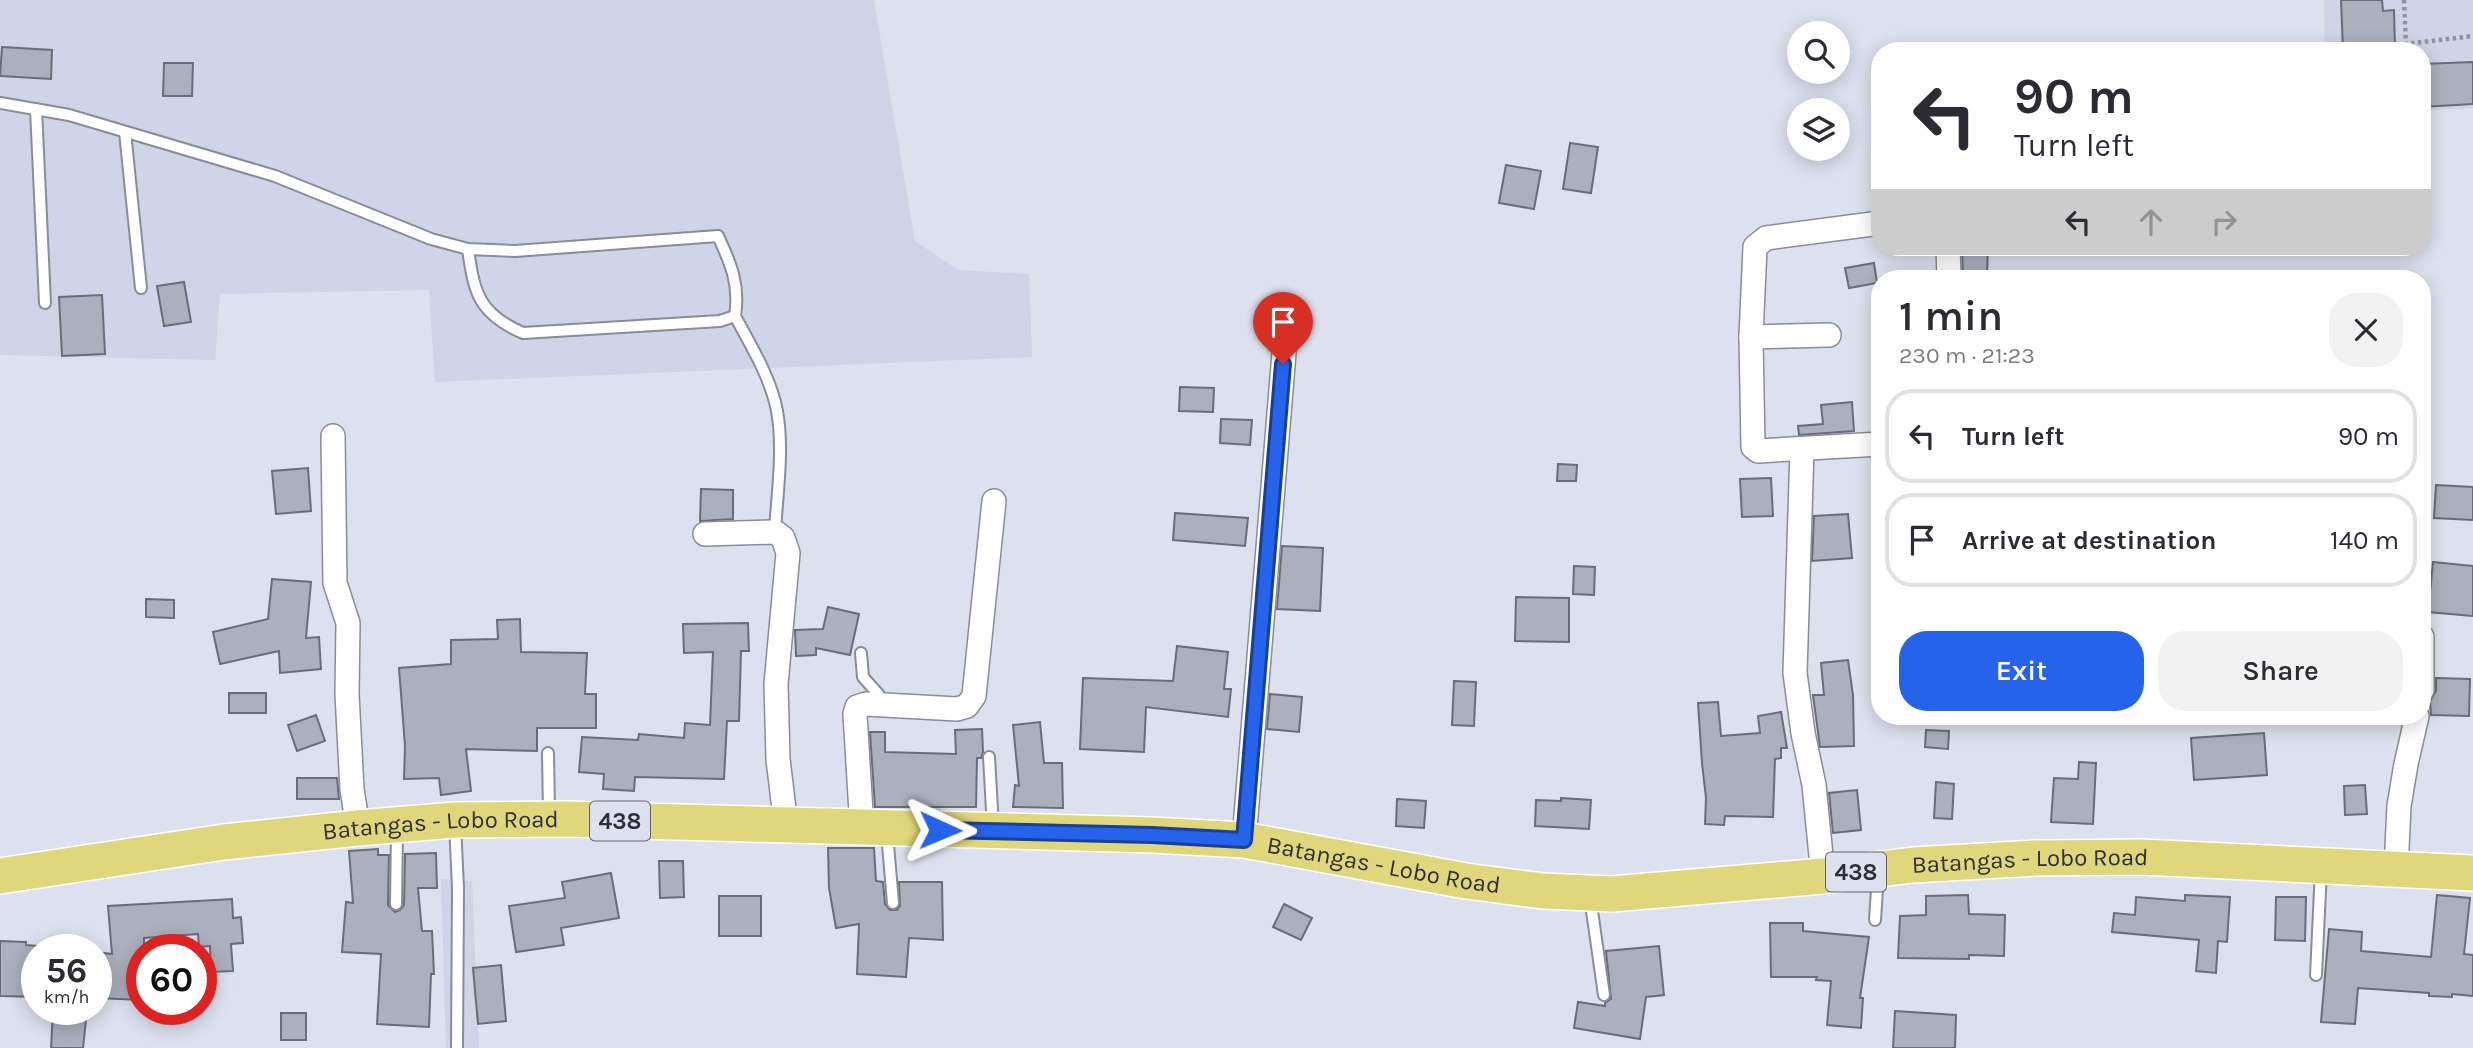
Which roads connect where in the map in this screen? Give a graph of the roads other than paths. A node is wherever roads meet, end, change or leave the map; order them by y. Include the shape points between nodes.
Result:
1 (0, 103) edge
2 (36, 109) junction
3 (125, 132) junction
4 (1871, 224) edge
5 (468, 249) junction
6 (141, 288) dead end
7 (45, 303) dead end
8 (735, 316) junction
9 (1829, 335) dead end
10 (1751, 337) junction
11 (1285, 341) dead end
12 (333, 436) dead end
13 (1871, 445) edge
14 (1802, 449) junction
15 (995, 501) dead end
16 (775, 532) junction
17 (705, 534) dead end
18 (861, 653) dead end
19 (880, 705) junction
20 (2415, 725) edge
21 (548, 753) dead end
22 (989, 757) dead end
23 (454, 820) junction
24 (549, 820) junction
25 (397, 825) junction
26 (786, 826) junction
27 (358, 828) junction
28 (874, 829) junction
29 (994, 832) junction
30 (1244, 840) junction
31 (2322, 864) junction
32 (1878, 869) junction
33 (2396, 869) junction
34 (2473, 873) edge
35 (0, 876) edge
36 (1824, 876) junction
37 (1590, 893) junction
38 (893, 903) dead end
39 (397, 904) dead end
40 (1875, 920) dead end
41 (2316, 975) dead end
42 (1604, 995) dead end
43 (457, 1048) edge

1 - 2 lane
2 - 3 lane
2 - 7 lane
3 - 5 lane via 275,176 431,239
3 - 6 lane
4 - 10 street via 1766,238 1755,247
5 - 8 lane via 482,304 504,325 523,333 720,321
5 - 8 lane via 515,251 718,236 733,270
8 - 16 lane via 768,380 777,411
9 - 10 street
10 - 14 street via 1753,447 1758,451
11 - 30 street
12 - 27 street via 335,583 348,623 348,708
13 - 14 street
14 - 36 street via 1795,673
15 - 19 street via 974,696 967,706 957,709
16 - 17 street
16 - 26 street via 783,538 788,553 776,684
18 - 19 lane via 863,677
19 - 28 street via 857,707 855,714
20 - 33 street via 2402,785
21 - 24 lane
22 - 29 lane
23 - 24 main road, Batangas - Lobo Road / 438
23 - 25 main road, Batangas - Lobo Road / 438
23 - 43 lane
24 - 26 main road, Batangas - Lobo Road / 438
25 - 27 main road, Batangas - Lobo Road / 438
25 - 39 lane
26 - 28 main road, Batangas - Lobo Road / 438
27 - 35 main road, Batangas - Lobo Road / 438 via 224,842
28 - 29 main road, Batangas - Lobo Road / 438
28 - 38 lane
29 - 30 main road, Batangas - Lobo Road / 438
30 - 37 main road, Batangas - Lobo Road / 438 via 1466,881
31 - 32 main road, Batangas - Lobo Road / 438 via 2036,858
31 - 33 main road, Batangas - Lobo Road / 438
31 - 41 lane
32 - 36 main road, Batangas - Lobo Road / 438
32 - 40 lane
33 - 34 main road, Batangas - Lobo Road / 438
36 - 37 main road, Batangas - Lobo Road / 438
37 - 42 lane

